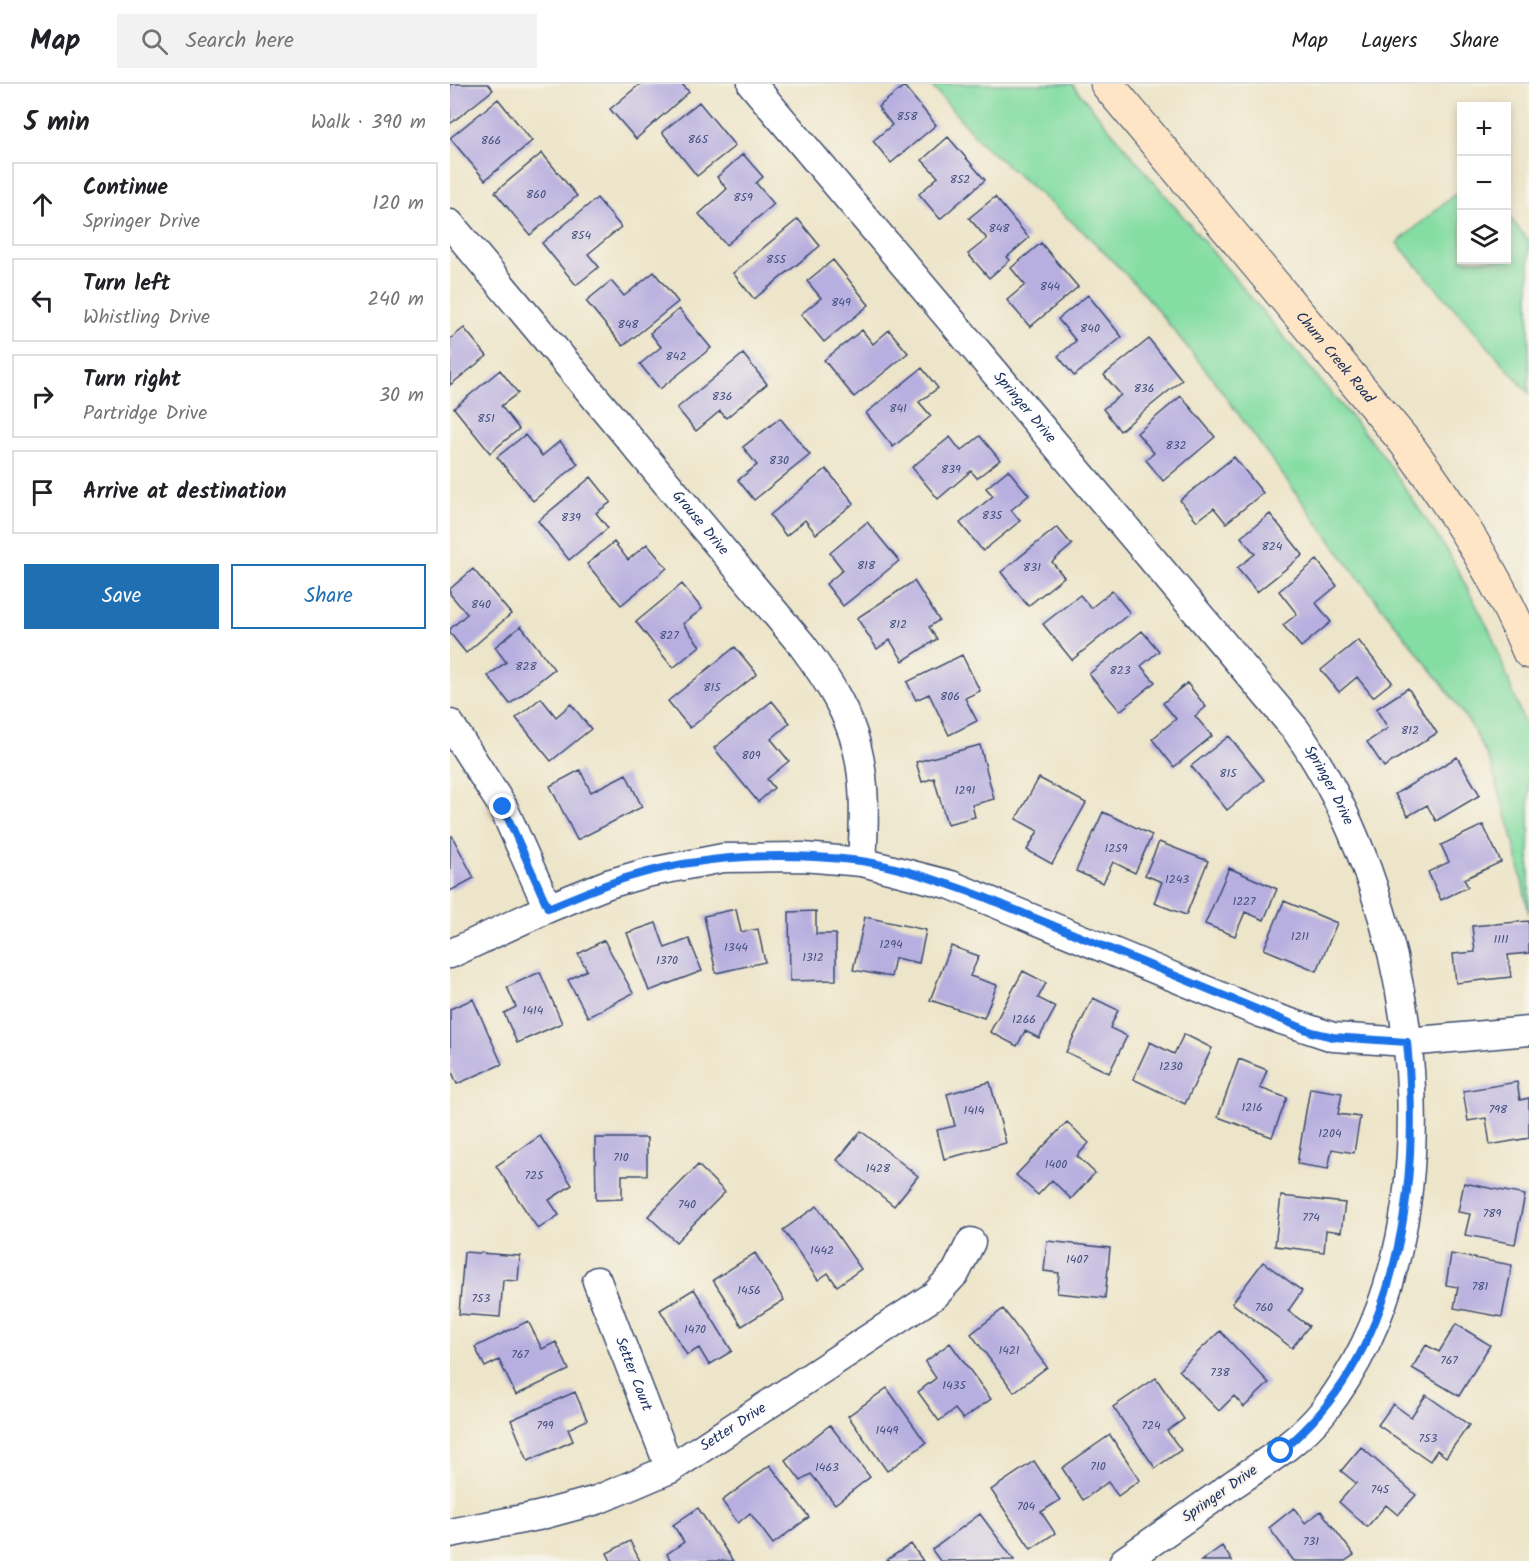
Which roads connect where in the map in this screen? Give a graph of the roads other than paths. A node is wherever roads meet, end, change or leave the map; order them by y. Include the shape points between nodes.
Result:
1 (752, 84) edge
2 (1107, 84) edge
3 (450, 224) edge
4 (1529, 652) edge
5 (450, 724) edge
6 (862, 862) junction
7 (548, 908) junction
8 (450, 954) edge
9 (1529, 1031) edge
10 (1407, 1042) junction
11 (971, 1242) dead end
12 (597, 1281) dead end
13 (670, 1469) junction
14 (450, 1533) edge
15 (1124, 1561) edge

1 - 10 street, Springer Drive via 1282,711 1309,749 1342,812 1382,909
2 - 4 main road, Churn Creek Road via 1432,478 1484,561
3 - 6 street, Grouse Drive via 831,685 850,724 863,773
5 - 7 street via 503,807
6 - 7 street via 780,856 705,860 608,884
6 - 10 street via 984,897 1312,1032
7 - 8 street
9 - 10 street
10 - 15 street, Springer Drive via 1410,1156 1404,1211 1392,1269 1361,1353 1334,1397 1296,1439
11 - 13 street, Setter Drive via 956,1272 935,1295
12 - 13 street, Setter Court
13 - 14 street, Setter Drive via 597,1500

